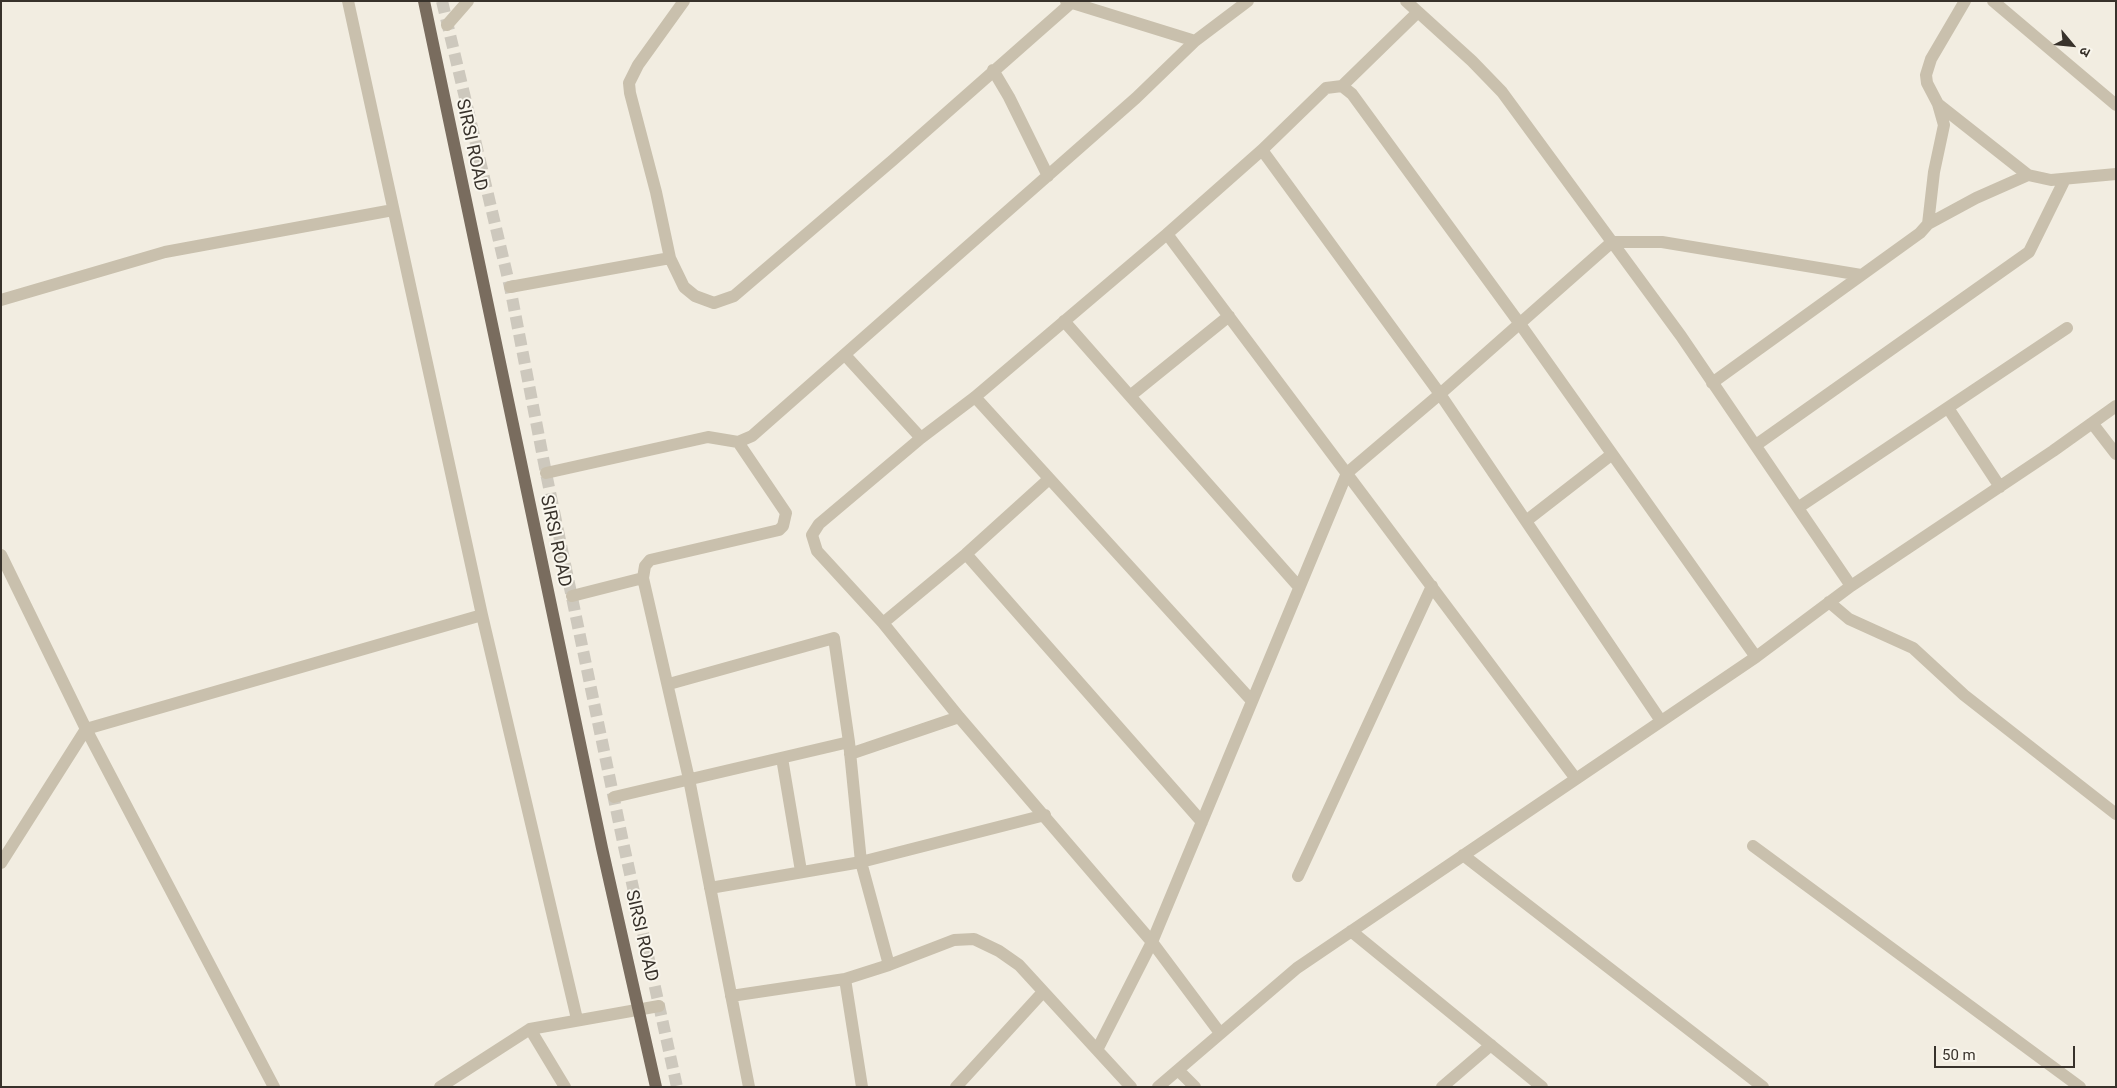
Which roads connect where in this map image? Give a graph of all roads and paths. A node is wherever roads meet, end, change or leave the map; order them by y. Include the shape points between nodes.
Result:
1 (348, 1) edge
2 (424, 1) edge
3 (468, 1) edge
4 (684, 1) edge
5 (1248, 1) edge
6 (1406, 1) edge
7 (1965, 1) edge
8 (1994, 1) edge
9 (1068, 2) edge
10 (1418, 12) junction
11 (447, 25) dead end
12 (1195, 41) junction
13 (993, 70) junction
14 (1342, 86) junction
15 (1938, 104) junction
16 (2116, 105) edge
17 (1262, 150) junction
18 (2116, 174) edge
19 (2028, 175) junction
20 (1048, 176) junction
21 (2065, 179) junction
22 (393, 210) junction
23 (1928, 224) junction
24 (1167, 234) junction
25 (1612, 242) junction
26 (670, 258) junction
27 (1861, 275) junction
28 (510, 287) dead end
29 (1, 300) edge
30 (1229, 316) junction
31 (1064, 321) junction
32 (1520, 324) junction
33 (2067, 328) dead end
34 (845, 355) junction
35 (1712, 383) junction
36 (1440, 394) junction
37 (1130, 396) junction
38 (975, 397) junction
39 (2116, 406) edge
40 (1948, 408) junction
41 (2092, 423) junction
42 (921, 438) junction
43 (738, 442) junction
44 (1756, 445) junction
45 (2116, 454) edge
46 (1611, 455) junction
47 (546, 473) dead end
48 (1347, 473) junction
49 (1049, 479) junction
50 (2000, 487) junction
51 (1799, 507) junction
52 (1526, 521) junction
53 (966, 554) junction
54 (1, 555) edge
55 (643, 578) junction
56 (1432, 586) junction
57 (1851, 586) junction
58 (1300, 587) junction
59 (572, 596) dead end
60 (1829, 602) junction
61 (482, 615) junction
62 (883, 623) junction
63 (1756, 657) junction
64 (669, 684) junction
65 (1252, 701) junction
66 (959, 717) junction
67 (1662, 721) junction
68 (86, 729) junction
69 (849, 748) junction
70 (782, 758) junction
71 (689, 779) junction
72 (1576, 779) junction
73 (614, 797) dead end
74 (2116, 814) edge
75 (1045, 815) junction
76 (1202, 822) junction
77 (1753, 846) dead end
78 (1463, 855) junction
79 (861, 862) junction
80 (1, 863) edge
81 (801, 871) junction
82 (1298, 876) dead end
83 (710, 888) junction
84 (1351, 931) junction
85 (1152, 942) junction
86 (889, 965) junction
87 (845, 979) junction
88 (1042, 993) junction
89 (731, 996) junction
90 (659, 1006) dead end
91 (640, 1008) junction
92 (577, 1019) junction
93 (530, 1029) junction
94 (1220, 1033) junction
95 (1491, 1045) junction
96 (1097, 1050) junction
97 (1178, 1070) junction
98 (274, 1087) edge
99 (440, 1087) edge
100 (565, 1087) edge
101 (656, 1087) edge
102 (749, 1087) edge
103 (862, 1087) edge
104 (956, 1087) edge
105 (1131, 1087) edge
106 (1158, 1087) edge
107 (1194, 1087) edge
108 (1442, 1087) edge
109 (1542, 1087) edge
110 (1763, 1087) edge
111 (2080, 1087) edge

1 - 22 street
2 - 91 main road, SIRSI ROAD via 602,848
3 - 11 street
4 - 26 street via 638,65 630,84
5 - 12 street
6 - 10 street
7 - 15 street via 1931,59 1926,75
8 - 16 street
9 - 12 street
9 - 13 street
10 - 14 street
10 - 25 street via 1502,92
12 - 20 street
13 - 20 street
13 - 26 street via 734,296 714,303 695,296 684,288
14 - 17 street via 1326,88
14 - 32 street via 1352,94
15 - 19 street
15 - 23 street via 1944,131 1934,172
17 - 24 street
17 - 36 street
18 - 21 street
19 - 21 street
19 - 23 street
20 - 34 street
21 - 44 street via 2029,252
22 - 29 street via 165,252
22 - 61 street
23 - 27 street
24 - 30 street
24 - 31 street
25 - 27 street via 1662,242
25 - 32 street
25 - 35 street
26 - 28 street
27 - 35 street
30 - 37 street
30 - 48 street
31 - 37 street
31 - 38 street
32 - 36 street
32 - 46 street
33 - 40 street
34 - 42 street
34 - 43 street via 752,436
35 - 44 street
36 - 48 street
36 - 52 street
37 - 58 street
38 - 42 street
38 - 49 street
39 - 41 street
40 - 50 street
40 - 51 street
41 - 45 street
41 - 50 street
42 - 62 street via 819,524 812,535 817,551
43 - 47 street via 708,437
43 - 55 street via 786,513 784,526 779,530 650,560
44 - 51 street
46 - 52 street
46 - 63 street
48 - 56 street
48 - 58 street
49 - 53 street
49 - 65 street
50 - 57 street
51 - 57 street
52 - 67 street
53 - 62 street
53 - 76 street
54 - 68 street
55 - 59 street
55 - 64 street
56 - 72 street
56 - 82 street
57 - 60 street
58 - 65 street
60 - 63 street
60 - 74 street via 1849,619 1913,648 1964,695
61 - 68 street
61 - 92 street
62 - 66 street
63 - 67 street
64 - 69 street via 834,638
64 - 71 street
65 - 76 street
66 - 69 street
66 - 75 street
67 - 72 street
68 - 80 street
68 - 98 street
69 - 70 street
69 - 79 street
70 - 71 street
70 - 81 street
71 - 73 street
71 - 83 street
72 - 78 street
75 - 79 street
75 - 85 street
76 - 85 street
77 - 111 street
78 - 84 street
78 - 110 street
79 - 81 street
79 - 86 street
81 - 83 street
83 - 89 street
84 - 94 street via 1297,968
84 - 95 street
85 - 94 street
85 - 96 street
86 - 87 street
86 - 88 street via 954,940 974,939 1019,965
87 - 89 street
87 - 103 street
88 - 96 street
88 - 104 street
89 - 102 street
90 - 91 street
91 - 92 street
91 - 101 main road, SIRSI ROAD
92 - 93 street
93 - 99 street
93 - 100 street
94 - 97 street
95 - 108 street
95 - 109 street
96 - 105 street
97 - 106 street
97 - 107 street

